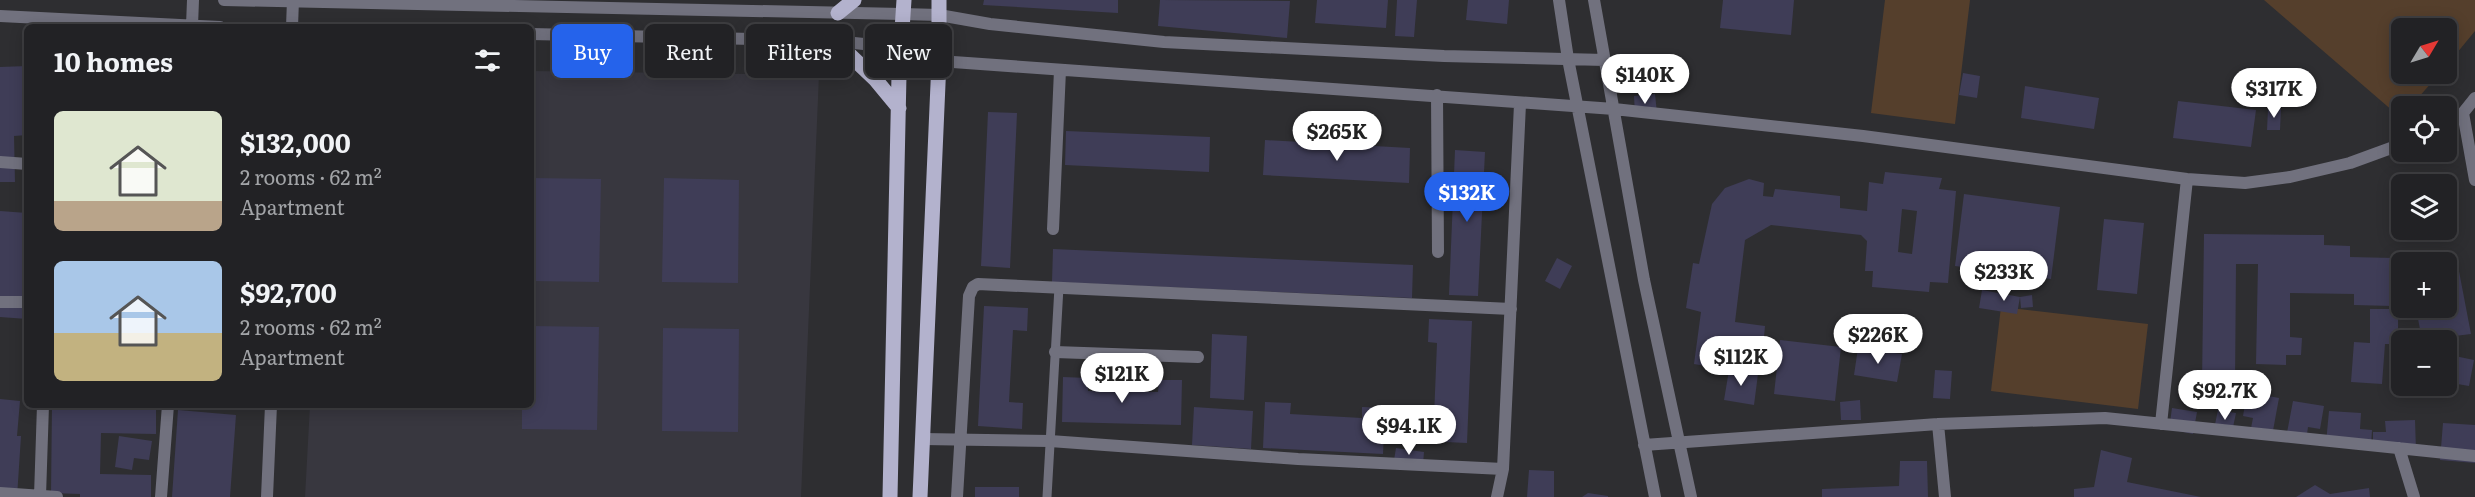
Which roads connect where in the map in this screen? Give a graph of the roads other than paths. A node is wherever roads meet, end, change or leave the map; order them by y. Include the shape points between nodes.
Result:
1 (193, 0) edge
2 (224, 0) edge
3 (854, 0) edge
4 (1559, 0) edge
5 (1594, 0) edge
6 (293, 1) edge
7 (552, 3) edge
8 (776, 6) edge
9 (903, 7) edge
10 (939, 8) edge
11 (838, 13) junction
12 (0, 16) edge
13 (154, 24) edge
14 (192, 24) edge
15 (292, 24) edge
16 (903, 24) edge
17 (939, 24) edge
18 (534, 34) edge
19 (746, 39) edge
20 (853, 58) edge
21 (1568, 59) junction
22 (1605, 60) junction
23 (952, 63) edge
24 (1060, 70) junction
25 (901, 78) edge
26 (938, 78) edge
27 (1437, 95) junction
28 (2475, 98) edge
29 (1520, 104) junction
30 (900, 108) junction
31 (1578, 108) junction
32 (1614, 109) junction
33 (2463, 113) junction
34 (2457, 116) edge
35 (2391, 148) edge
36 (0, 162) edge
37 (24, 164) edge
38 (2187, 179) junction
39 (2475, 180) edge
40 (1053, 229) dead end
41 (1438, 252) dead end
42 (1059, 287) junction
43 (0, 302) edge
44 (24, 302) edge
45 (1510, 309) junction
46 (1055, 352) junction
47 (1198, 357) dead end
48 (43, 408) edge
49 (168, 408) edge
50 (271, 408) edge
51 (1938, 424) junction
52 (2161, 424) junction
53 (923, 439) junction
54 (959, 439) junction
55 (1050, 441) junction
56 (1679, 444) junction
57 (1644, 445) junction
58 (2400, 448) junction
59 (2475, 456) edge
60 (1503, 469) junction
61 (0, 493) edge
62 (1496, 495) edge
63 (40, 496) edge
64 (57, 497) edge
65 (161, 497) edge
66 (267, 497) edge
67 (890, 497) edge
68 (920, 497) edge
69 (957, 497) edge
70 (1047, 497) edge
71 (1654, 497) edge
72 (1690, 497) edge
73 (1945, 497) edge
74 (2414, 497) edge

1 - 14 street
2 - 6 street
3 - 11 main road
4 - 21 street
5 - 22 street
6 - 7 street
6 - 15 street
7 - 8 street
8 - 11 street
9 - 10 street
9 - 11 street
9 - 16 main road
10 - 17 main road
10 - 21 street via 990,24 1164,42
12 - 13 street
18 - 19 street
20 - 30 main road
21 - 22 street
21 - 31 street
22 - 32 street
23 - 24 street
24 - 27 street
24 - 40 street
25 - 30 main road
26 - 53 main road
27 - 29 street
27 - 41 street
28 - 33 street
29 - 31 street
29 - 45 street
30 - 67 main road
31 - 32 street
31 - 57 street
32 - 38 street via 1863,135
32 - 56 street via 1644,280
33 - 34 street
33 - 39 street
35 - 38 street via 2290,177 2245,183
36 - 37 street
38 - 52 street
42 - 45 street
42 - 46 lane
42 - 54 street via 973,287 969,296
43 - 44 street
45 - 60 street
46 - 47 street
46 - 55 lane
48 - 63 street
49 - 65 street
50 - 66 street
51 - 52 street via 2105,418
51 - 56 street
51 - 73 street
52 - 58 street
53 - 54 street
53 - 68 main road
54 - 55 street
54 - 69 street
55 - 60 street
55 - 70 lane
56 - 57 street
56 - 72 street
57 - 71 street
58 - 59 street
58 - 74 street
60 - 62 street
61 - 63 street
63 - 64 street

